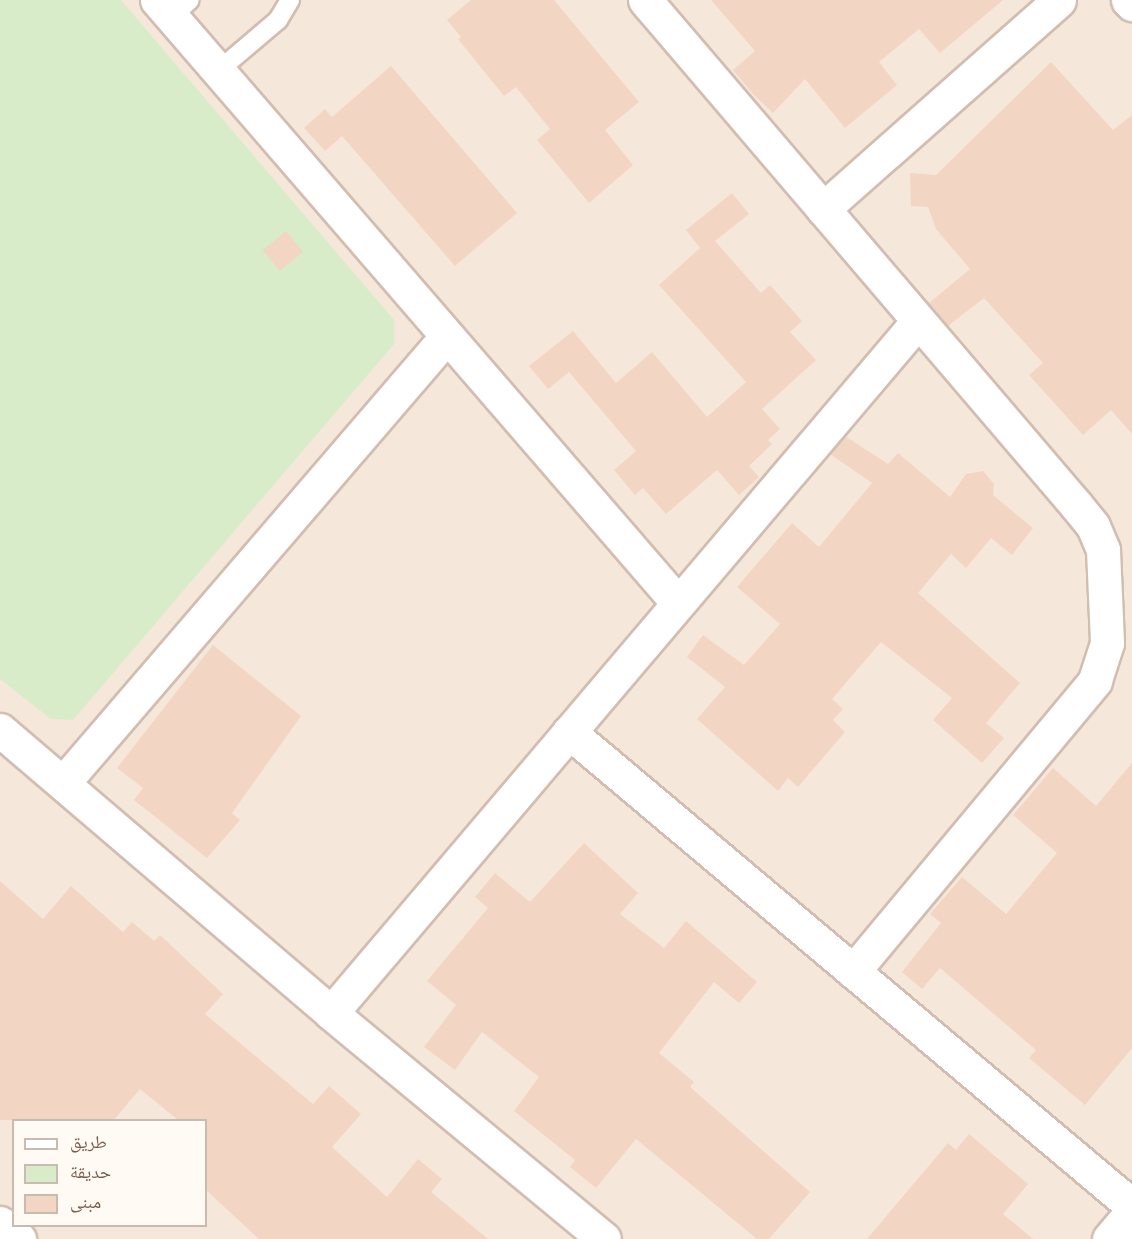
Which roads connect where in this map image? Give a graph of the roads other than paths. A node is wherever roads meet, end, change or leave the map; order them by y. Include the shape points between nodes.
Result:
1 (290, 0) edge
2 (645, 0) edge
3 (1059, 0) edge
4 (1128, 0) edge
5 (1132, 4) edge
6 (173, 6) edge
7 (218, 71) junction
8 (823, 209) junction
9 (918, 321) junction
10 (447, 336) junction
11 (678, 603) junction
12 (0, 730) edge
13 (568, 732) junction
14 (63, 783) junction
15 (853, 971) junction
16 (331, 1013) junction
17 (1132, 1206) edge
18 (1132, 1212) edge
19 (0, 1223) edge
20 (18, 1239) edge
21 (604, 1239) edge
22 (1109, 1239) edge

1 - 7 lane via 278,20
2 - 8 street
3 - 8 street
4 - 5 street
6 - 7 street
7 - 10 street
8 - 9 street
9 - 11 street
9 - 15 street via 1093,526 1103,550 1107,643 1103,663 1083,698
10 - 11 street
10 - 14 street
11 - 13 street
12 - 14 street
13 - 15 street
13 - 16 street
14 - 16 street
15 - 17 street
16 - 21 street
18 - 22 street
19 - 20 street

